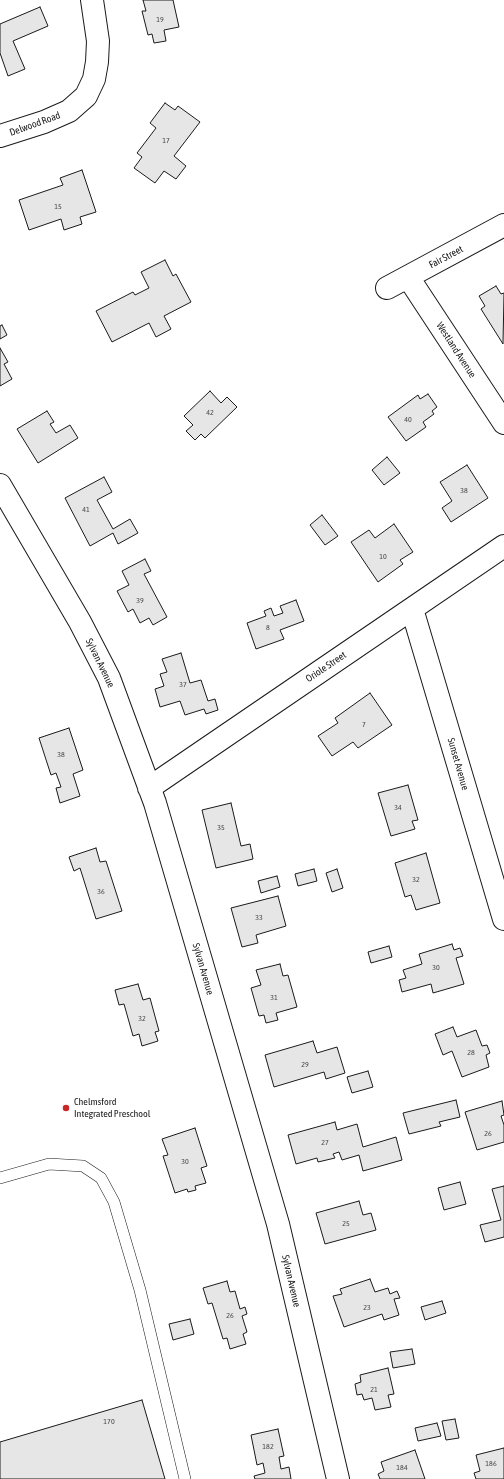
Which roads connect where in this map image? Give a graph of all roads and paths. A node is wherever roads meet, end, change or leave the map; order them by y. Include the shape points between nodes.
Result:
1 (92, 0) edge
2 (0, 136) edge
3 (504, 225) edge
4 (408, 277) junction
5 (387, 288) dead end
6 (504, 423) edge
7 (0, 485) edge
8 (504, 546) edge
9 (412, 609) junction
10 (149, 788) junction
11 (504, 919) edge
12 (0, 1178) edge
13 (185, 1479) edge
14 (338, 1479) edge

1 - 2 street, Delwood Road via 98,41 97,62 94,79 86,96 68,111 44,122
3 - 4 street, Fair Street
4 - 5 street, Fair Street
4 - 6 street, Westland Avenue
7 - 10 street, Sylvan Avenue via 80,622 109,678
8 - 9 street, Oriole Street
9 - 10 street, Oriole Street
9 - 11 street, Sunset Avenue
10 - 14 street, Sylvan Avenue via 278,1224
12 - 13 lane via 49,1164 83,1166 101,1178 114,1202 140,1290

